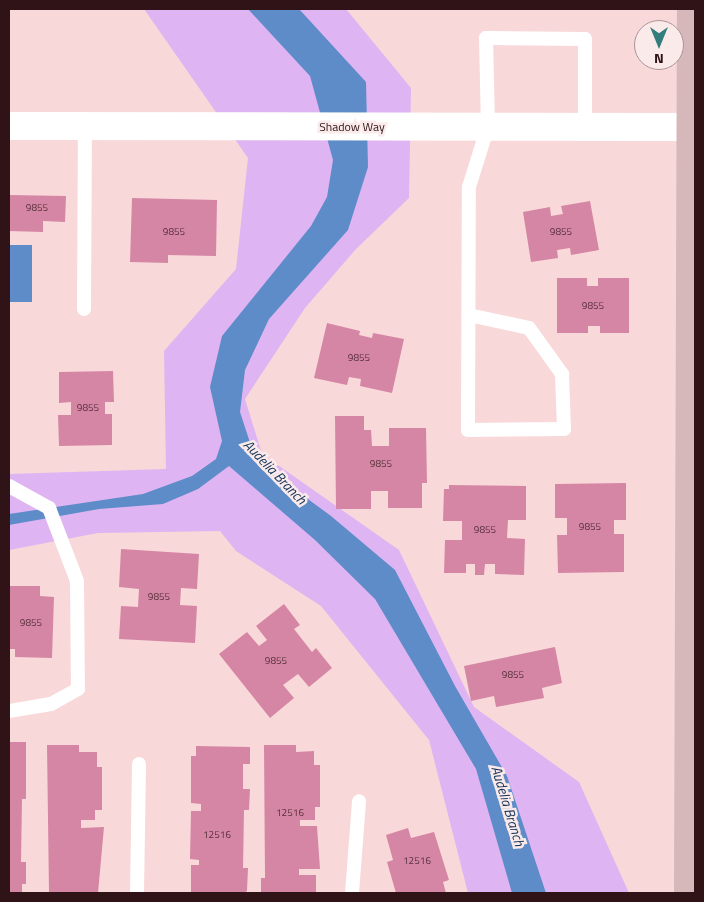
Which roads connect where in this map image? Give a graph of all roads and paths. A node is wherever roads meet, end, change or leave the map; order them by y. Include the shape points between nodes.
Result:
1 (691, 9) edge
2 (9, 126) edge
3 (85, 126) junction
4 (488, 126) junction
5 (585, 126) junction
6 (693, 126) edge
7 (84, 309) dead end
8 (469, 315) junction
9 (9, 486) edge
10 (9, 711) edge
11 (692, 739) edge
12 (139, 764) dead end
13 (359, 801) dead end
14 (137, 893) edge
15 (352, 893) edge
16 (688, 893) edge

1 - 6 main road
2 - 3 street, Shadow Way
3 - 4 street, Shadow Way
3 - 7 lane
4 - 5 street, Shadow Way
4 - 5 lane via 486,38 585,39
4 - 8 lane via 469,187
5 - 6 street, Shadow Way
6 - 11 main road
8 - 8 lane via 468,430 564,429 562,374 529,328
9 - 10 lane via 49,508 77,581 78,689 50,704
11 - 16 main road
12 - 14 lane
13 - 15 lane

